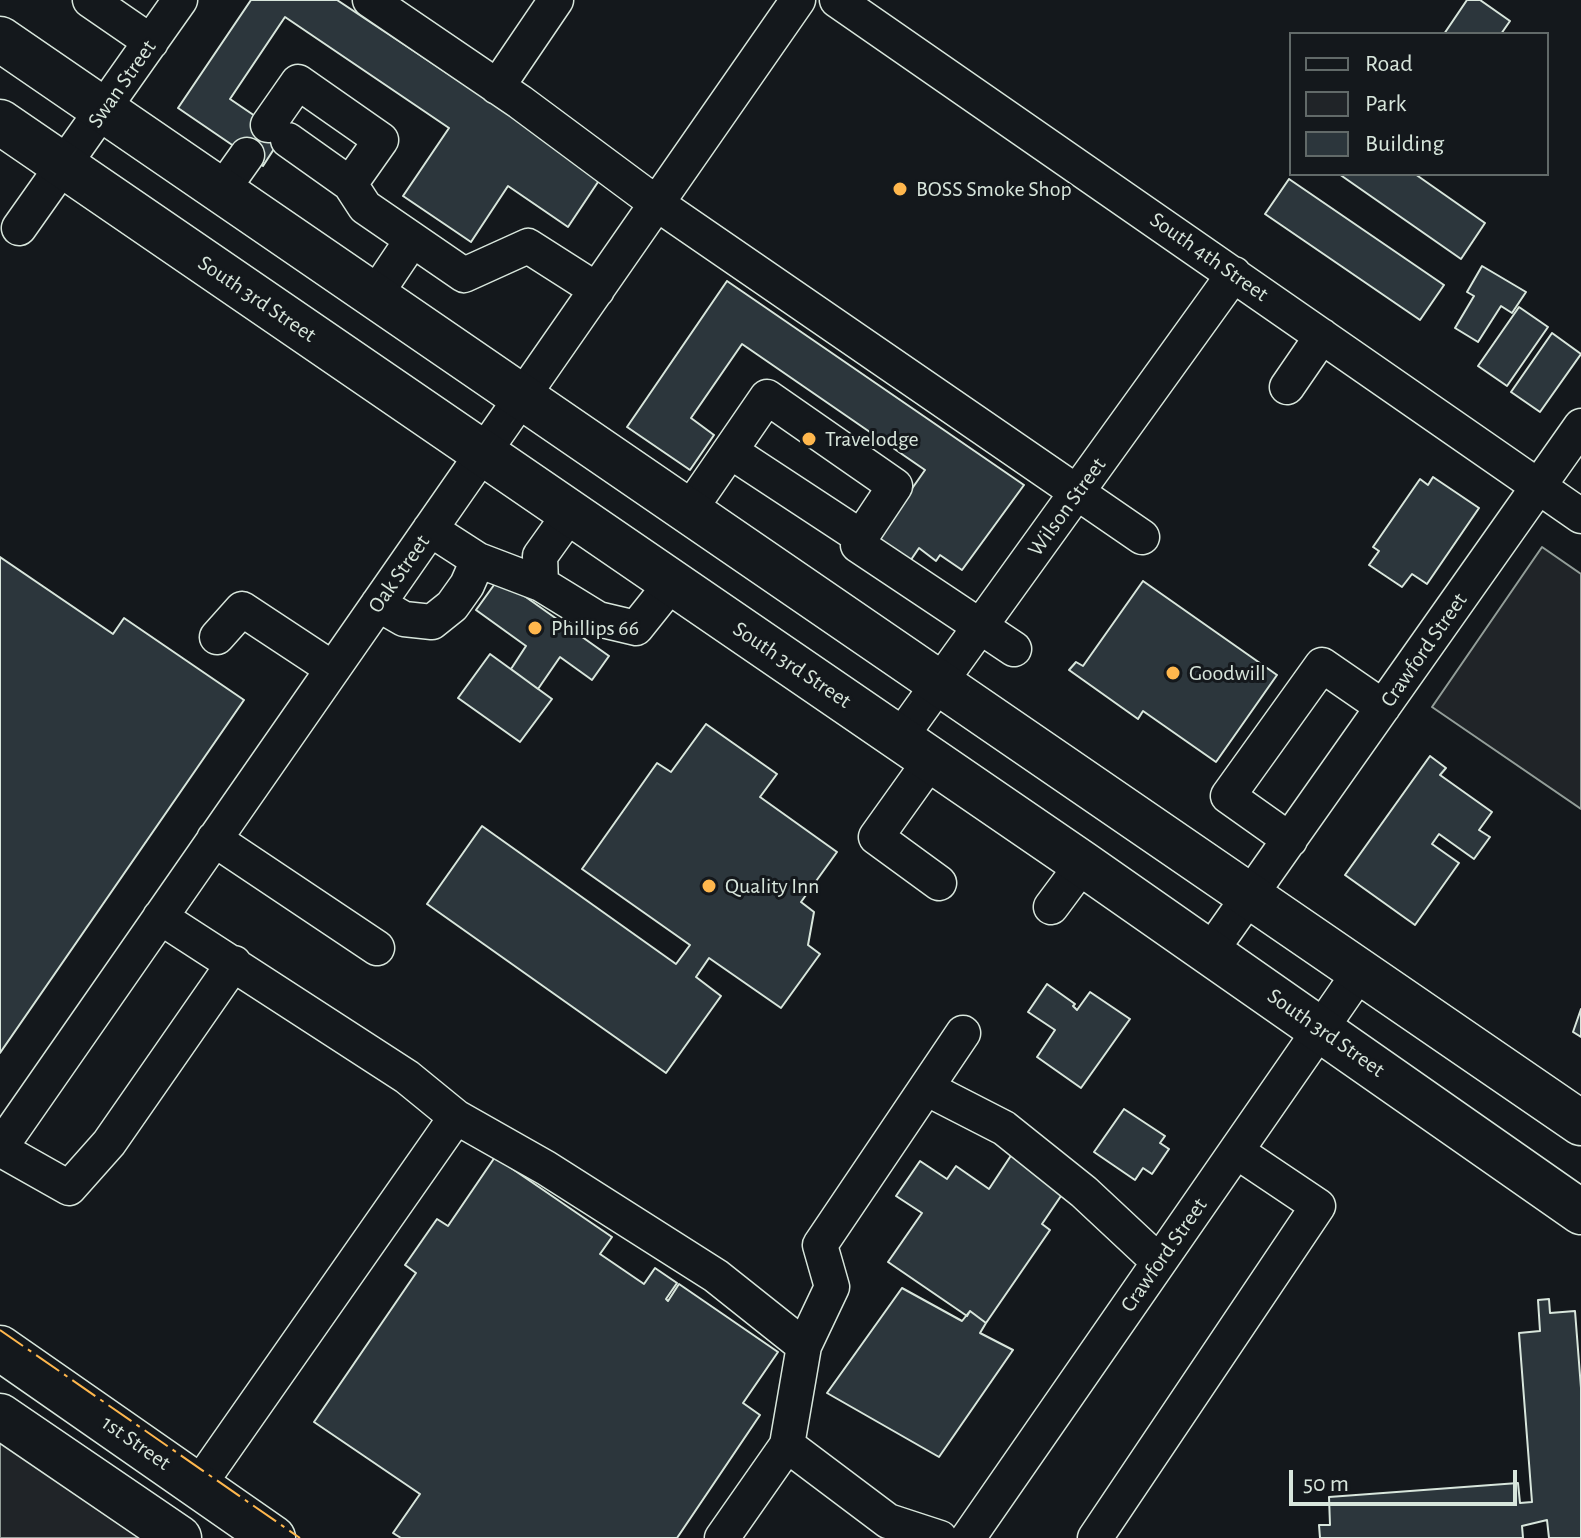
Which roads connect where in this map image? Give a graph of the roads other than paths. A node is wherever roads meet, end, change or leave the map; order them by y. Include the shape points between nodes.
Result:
1 (90, 0) edge
2 (180, 0) edge
3 (370, 0) edge
4 (556, 0) edge
5 (798, 0) edge
6 (837, 0) edge
7 (0, 39) edge
8 (151, 42) junction
9 (497, 87) junction
10 (102, 112) junction
11 (0, 122) edge
12 (247, 155) dead end
13 (65, 168) junction
14 (350, 184) junction
15 (220, 193) junction
16 (656, 203) junction
17 (19, 228) dead end
18 (412, 240) junction
19 (1234, 274) junction
20 (597, 290) junction
21 (373, 298) junction
22 (1322, 336) junction
23 (1287, 387) dead end
24 (520, 399) junction
25 (1581, 426) edge
26 (730, 451) junction
27 (482, 454) junction
28 (1538, 487) junction
29 (1078, 493) junction
30 (688, 512) junction
31 (570, 514) junction
32 (1581, 516) edge
33 (430, 529) junction
34 (861, 537) junction
35 (1142, 537) dead end
36 (478, 560) junction
37 (672, 583) junction
38 (541, 584) junction
39 (378, 604) junction
40 (981, 626) junction
41 (217, 637) dead end
42 (1014, 649) dead end
43 (333, 669) junction
44 (942, 681) junction
45 (1383, 707) junction
46 (915, 750) junction
47 (214, 839) junction
48 (1290, 840) junction
49 (1083, 864) junction
50 (939, 883) dead end
51 (1251, 895) junction
52 (1051, 907) dead end
53 (160, 917) junction
54 (377, 948) dead end
55 (1210, 952) junction
56 (234, 963) junction
57 (1360, 972) junction
58 (1320, 1029) junction
59 (963, 1033) dead end
60 (926, 1088) junction
61 (456, 1117) junction
62 (1581, 1123) edge
63 (0, 1148) edge
64 (1236, 1151) junction
65 (1581, 1212) edge
66 (1159, 1262) junction
67 (804, 1346) junction
68 (0, 1348) edge
69 (0, 1416) edge
70 (787, 1445) junction
71 (198, 1486) junction
72 (179, 1538) edge
73 (273, 1538) edge
74 (722, 1538) edge
75 (940, 1538) edge
76 (968, 1538) edge
77 (1095, 1538) edge

1 - 8 street
2 - 8 street, Swan Street
3 - 9 street
4 - 9 street
5 - 16 street, Oak Street
6 - 19 street, South 4th Street
7 - 10 main road
8 - 10 street, Swan Street
9 - 16 street
10 - 13 street, Swan Street
10 - 15 main road
11 - 13 main road, South 3rd Street
12 - 15 street
13 - 17 street, Swan Street
13 - 27 main road, South 3rd Street
14 - 14 street via 381,140 298,82 278,132
14 - 18 street via 365,207
15 - 21 main road
16 - 20 street, Oak Street
16 - 29 street
18 - 20 street via 464,275 528,246
18 - 21 street
19 - 22 street, South 4th Street
19 - 29 street, Wilson Street
20 - 24 street, Oak Street
21 - 24 main road
22 - 23 street
22 - 28 street, South 4th Street
24 - 27 street, Oak Street
24 - 30 main road
25 - 28 street, Crawford Street
26 - 30 street
26 - 34 street
26 - 34 street via 767,397 895,486
27 - 31 main road, South 3rd Street
27 - 33 street, Oak Street
28 - 32 street, South 4th Street
28 - 45 street, Crawford Street
29 - 35 street
29 - 40 street, Wilson Street
30 - 44 main road
31 - 37 main road, South 3rd Street
31 - 38 street via 540,556
33 - 36 street
33 - 39 street, Oak Street
34 - 40 street via 858,545
36 - 38 street
36 - 39 street via 452,606 432,622 404,619
37 - 38 street via 636,628 598,619
37 - 46 main road, South 3rd Street
39 - 43 street, Oak Street
40 - 42 street
40 - 44 street, Wilson Street
41 - 43 street via 242,609
43 - 47 street, Oak Street
44 - 46 street, Wilson Street
44 - 51 main road
45 - 48 street, Crawford Street
45 - 48 street via 1322,665 1236,784 1228,796
46 - 49 main road, South 3rd Street
46 - 50 street, Wilson Street via 876,837
47 - 53 street, Oak Street
47 - 54 street
48 - 51 street, Crawford Street
49 - 52 street
49 - 55 main road, South 3rd Street
51 - 55 street, Crawford Street
51 - 57 main road
53 - 56 street
53 - 63 street, Oak Street
55 - 58 main road, South 3rd Street
56 - 61 street via 407,1077
56 - 63 street via 109,1143 69,1188
57 - 58 street, Crawford Street
57 - 62 main road
58 - 64 street, Crawford Street
58 - 65 main road, South 3rd Street
59 - 60 street
60 - 66 street via 1004,1128
60 - 67 street via 820,1245 832,1287
61 - 67 street via 716,1276
61 - 71 street
64 - 66 street, Crawford Street
64 - 77 street via 1318,1206
66 - 76 street, Crawford Street
67 - 70 street
68 - 71 main road, 1st Street
69 - 72 main road
70 - 74 street
70 - 75 street via 888,1521
71 - 73 main road, 1st Street

